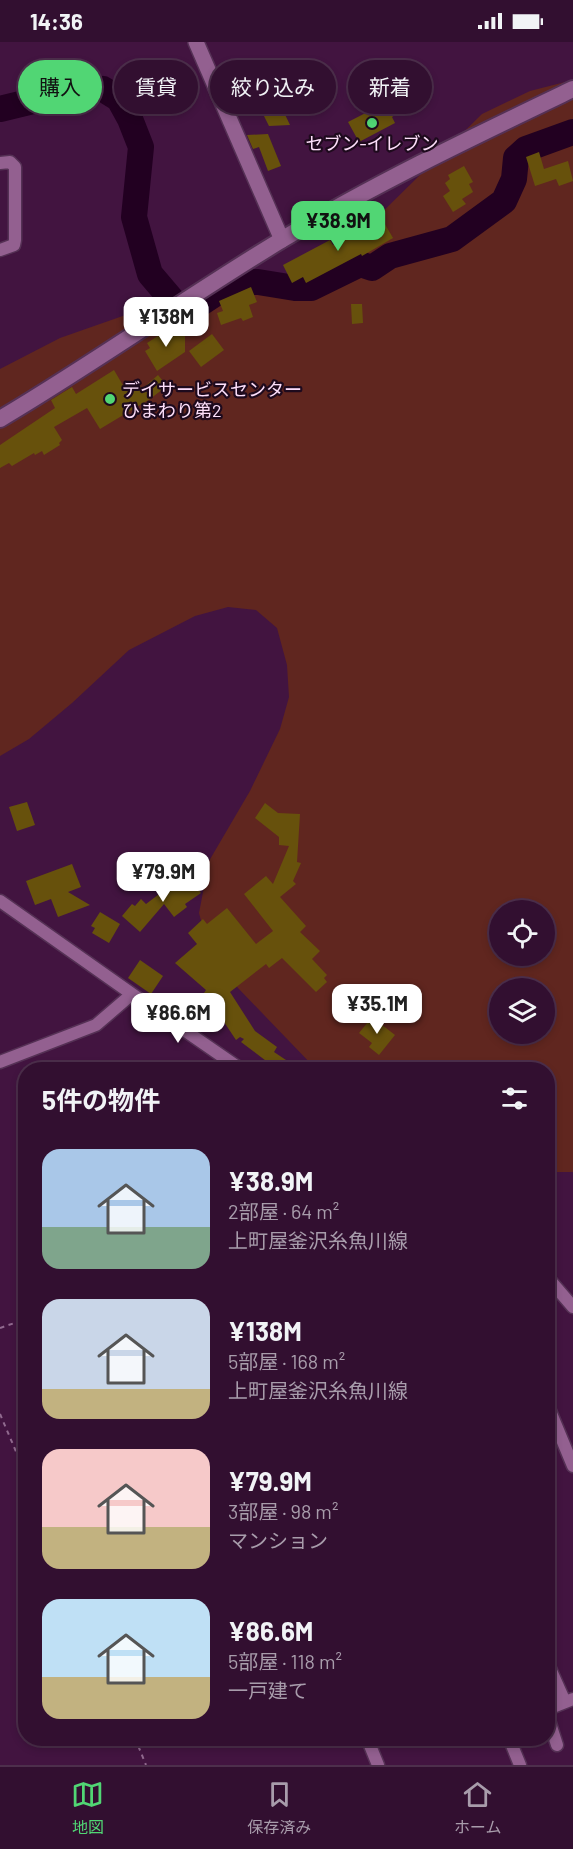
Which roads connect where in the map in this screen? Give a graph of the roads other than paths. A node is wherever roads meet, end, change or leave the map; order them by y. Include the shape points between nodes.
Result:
1 (196, 42) edge
2 (572, 92) edge
3 (0, 164) edge
4 (282, 240) junction
5 (0, 250) edge
6 (0, 419) edge
7 (0, 901) edge
8 (132, 994) junction
9 (0, 1062) edge
10 (230, 1062) edge
11 (555, 1286) edge
12 (573, 1307) edge
13 (555, 1423) edge
14 (573, 1467) edge
15 (555, 1676) edge
16 (569, 1700) edge
17 (555, 1706) edge
18 (555, 1739) edge
19 (557, 1745) dead end
20 (370, 1746) edge
21 (512, 1746) edge
22 (378, 1765) edge
23 (520, 1765) edge

1 - 4 street
2 - 4 main road via 421,162
3 - 5 street via 10,162 15,167 15,240 14,245
4 - 6 main road
7 - 8 street
8 - 9 street via 96,1025
8 - 10 street
11 - 12 street
13 - 14 street
15 - 16 street
16 - 17 street
18 - 19 street
20 - 22 street
21 - 23 street

